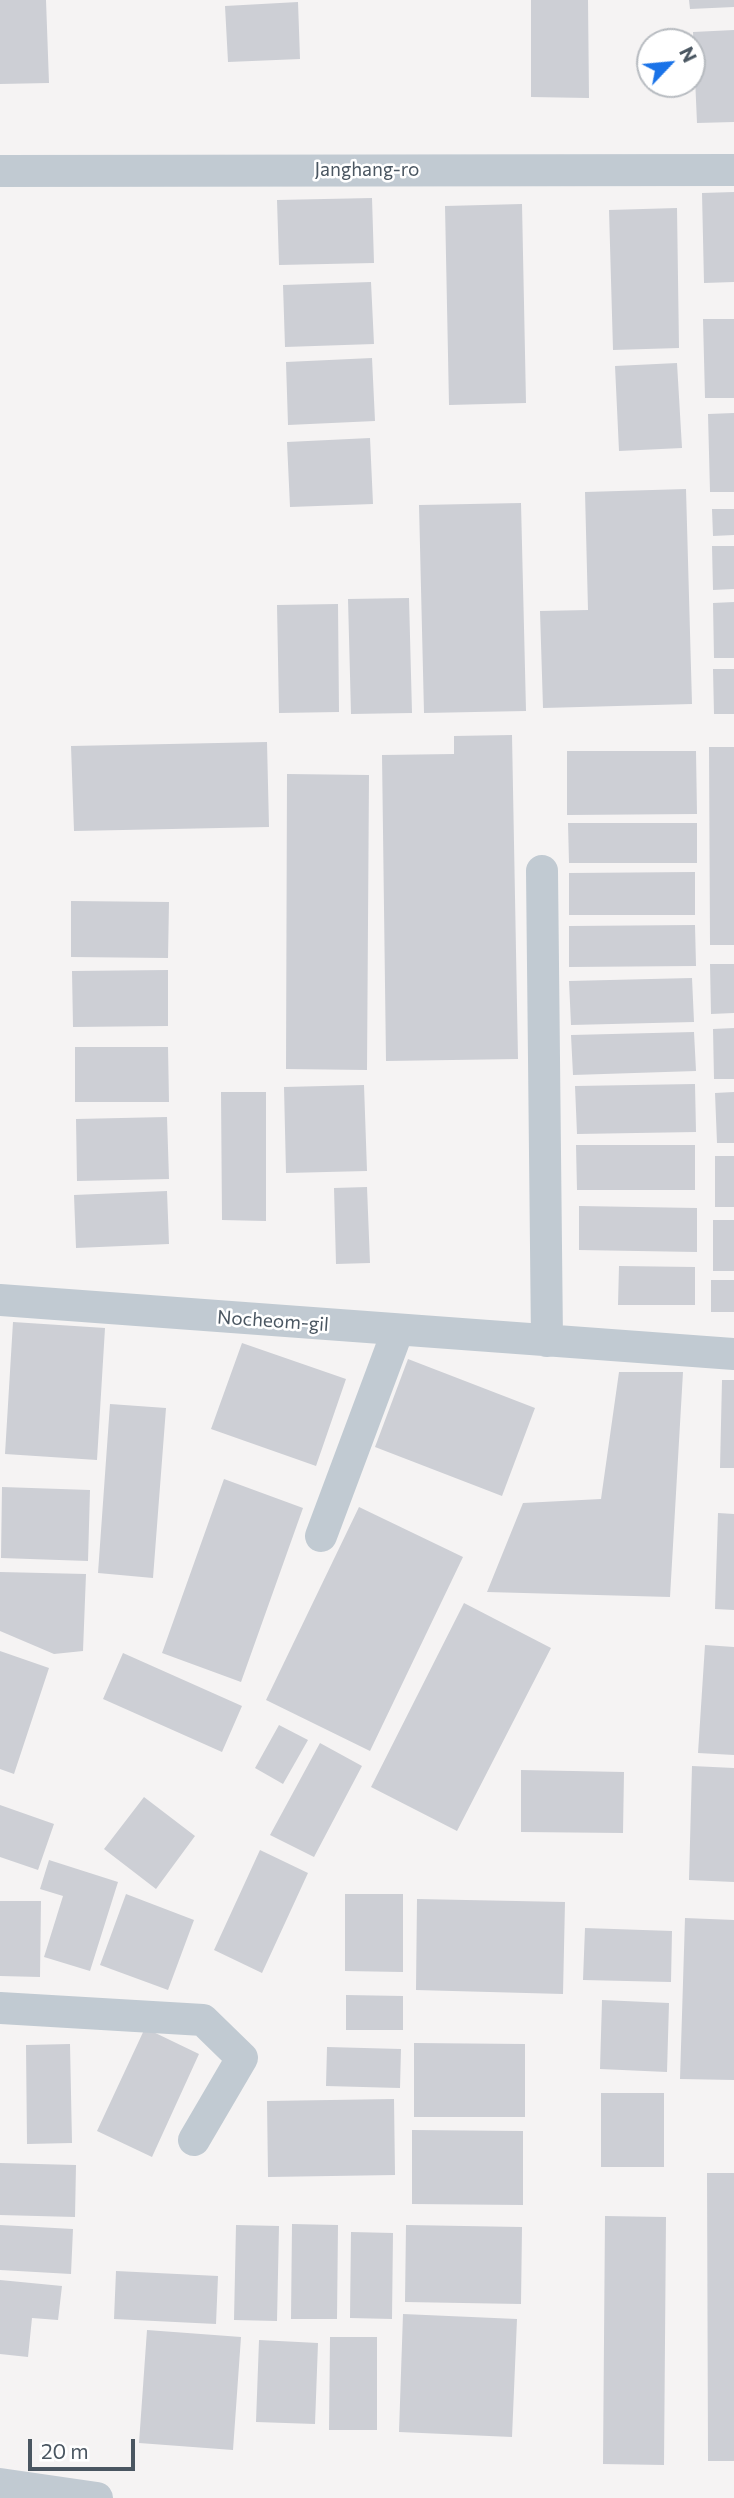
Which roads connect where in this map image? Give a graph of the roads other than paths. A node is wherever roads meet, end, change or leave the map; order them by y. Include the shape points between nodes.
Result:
1 (734, 170) edge
2 (0, 171) edge
3 (542, 871) dead end
4 (0, 1300) edge
5 (398, 1330) junction
6 (547, 1340) junction
7 (734, 1353) edge
8 (321, 1536) dead end
9 (0, 2008) edge
10 (194, 2140) dead end
11 (0, 2484) edge
12 (97, 2498) edge

1 - 2 street, Janghang-ro
3 - 6 street
4 - 5 street, Nocheom-gil
5 - 6 street, Nocheom-gil
5 - 8 street
6 - 7 street, Nocheom-gil
9 - 10 street via 203,2020 242,2058
11 - 12 street

